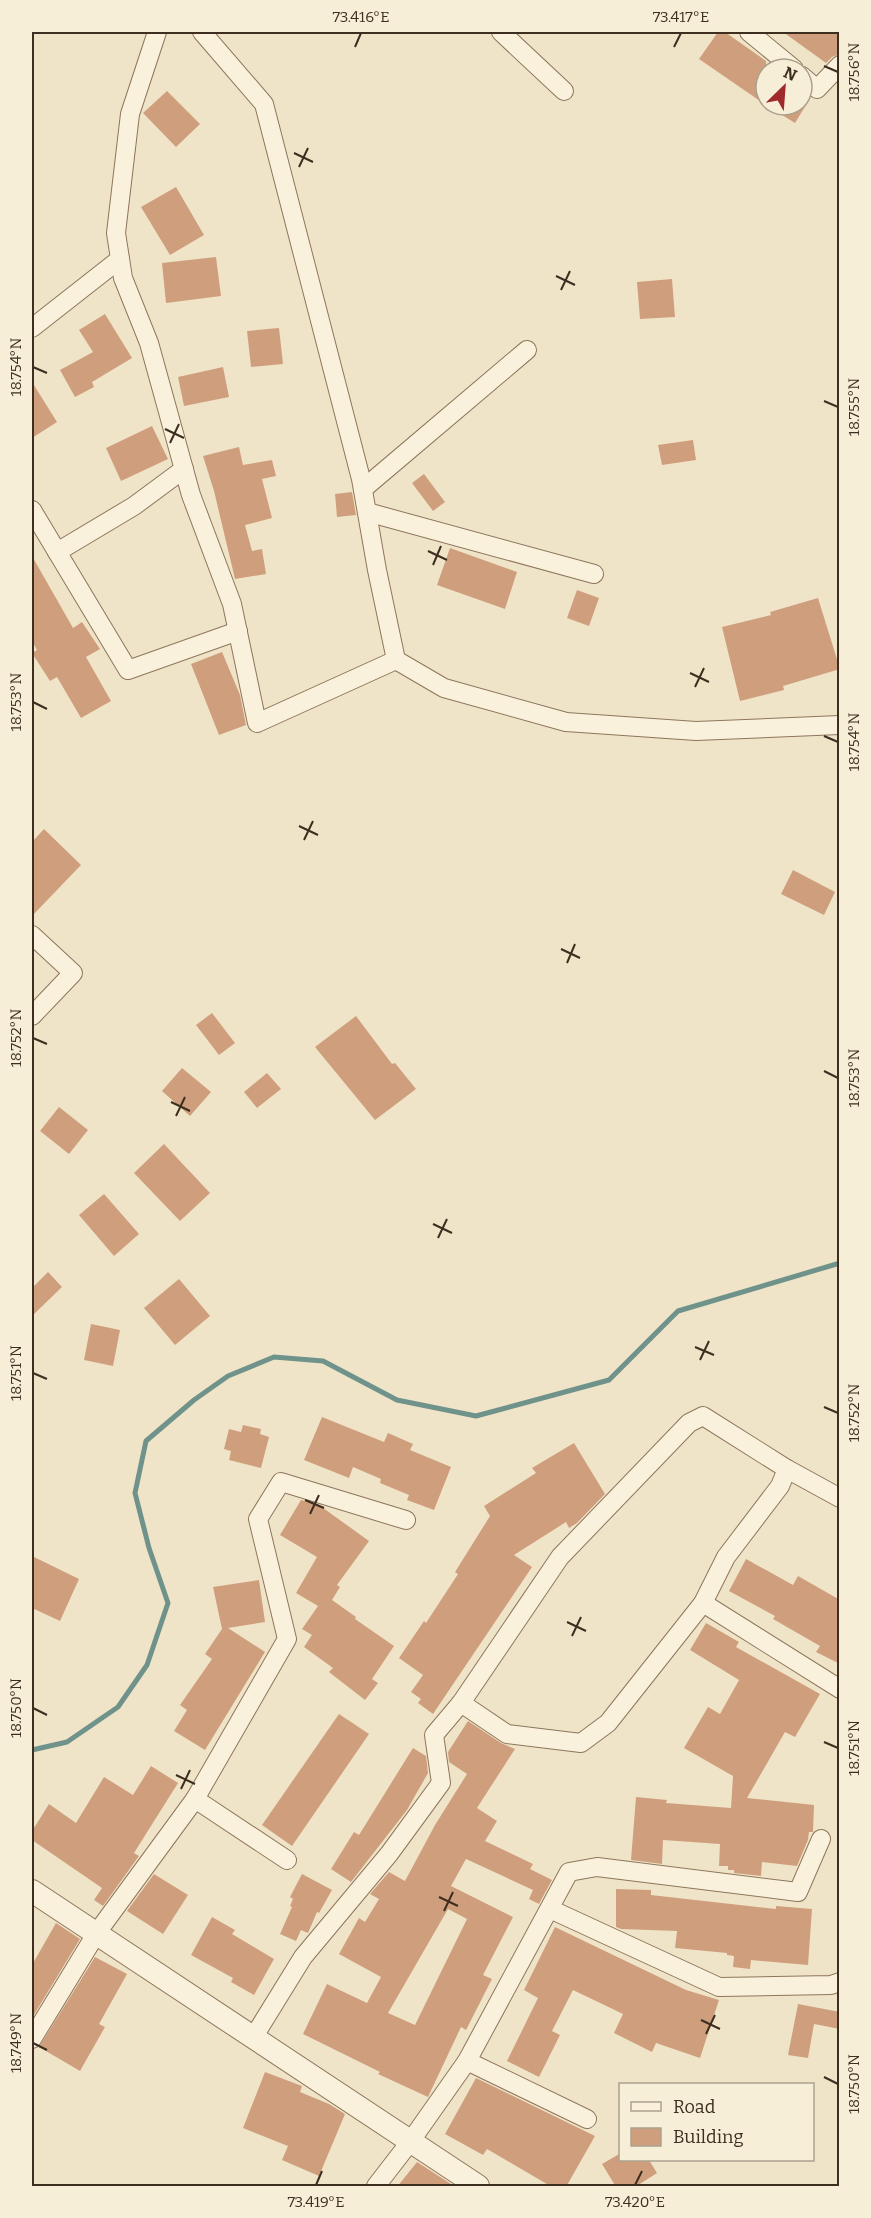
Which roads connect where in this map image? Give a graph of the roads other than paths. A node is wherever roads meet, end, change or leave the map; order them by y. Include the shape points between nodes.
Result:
1 (157, 32) edge
2 (202, 32) edge
3 (501, 32) edge
4 (750, 32) edge
5 (780, 57) edge
6 (840, 65) edge
7 (814, 86) edge
8 (564, 91) dead end
9 (120, 259) junction
10 (32, 328) edge
11 (527, 350) dead end
12 (184, 469) junction
13 (363, 489) junction
14 (32, 510) edge
15 (367, 512) junction
16 (57, 552) junction
17 (594, 574) dead end
18 (238, 631) junction
19 (396, 660) junction
20 (840, 725) edge
21 (32, 935) edge
22 (32, 1016) edge
23 (787, 1469) junction
24 (840, 1498) edge
25 (406, 1520) dead end
26 (703, 1604) junction
27 (840, 1689) edge
28 (461, 1703) junction
29 (195, 1799) junction
30 (821, 1839) dead end
31 (287, 1860) dead end
32 (32, 1891) edge
33 (550, 1909) junction
34 (96, 1934) junction
35 (840, 1982) edge
36 (253, 2038) junction
37 (32, 2039) edge
38 (467, 2061) junction
39 (587, 2119) dead end
40 (410, 2142) junction
41 (376, 2187) edge
42 (478, 2187) edge

1 - 9 street via 130,114 116,233
2 - 13 street via 264,104
3 - 8 street
4 - 5 street
6 - 7 street via 817,89
9 - 10 street
9 - 12 street via 123,278 149,343
11 - 13 street
12 - 16 street via 134,506
12 - 18 street
13 - 15 street
14 - 16 street
15 - 17 street
15 - 19 street
16 - 18 street via 128,670
18 - 19 street via 257,723
19 - 20 street via 444,688 566,722 696,730
21 - 22 street via 73,974
23 - 24 street
23 - 26 street via 780,1486 726,1557
23 - 28 street via 703,1416 689,1423 560,1557
25 - 29 street via 281,1482 258,1519 287,1640
26 - 27 street
26 - 28 street via 608,1723 581,1743 507,1734
28 - 36 street via 434,1735 441,1783 389,1854 303,1957
29 - 31 street
29 - 34 street
30 - 33 street via 798,1892 597,1868 569,1872
32 - 34 street
33 - 35 street via 719,1988
33 - 38 street
34 - 36 street
34 - 37 street
36 - 40 street
38 - 39 street
38 - 40 street
40 - 41 street
40 - 42 street

